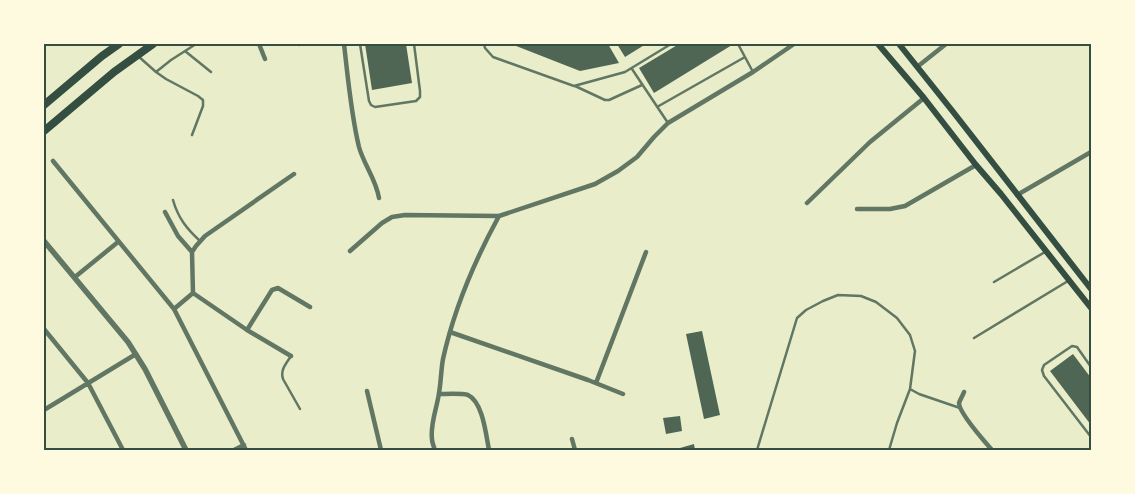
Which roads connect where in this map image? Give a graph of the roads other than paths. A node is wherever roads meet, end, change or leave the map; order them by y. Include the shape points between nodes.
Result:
1 (119, 44) edge
2 (153, 44) edge
3 (196, 44) edge
4 (259, 44) edge
5 (344, 44) edge
6 (360, 44) edge
7 (414, 44) edge
8 (484, 44) edge
9 (671, 44) edge
10 (738, 44) edge
11 (794, 44) edge
12 (878, 44) edge
13 (899, 44) edge
14 (946, 44) edge
15 (185, 51) junction
16 (138, 55) junction
17 (745, 57) junction
18 (264, 59) dead end
19 (917, 67) junction
20 (632, 68) junction
21 (156, 72) junction
22 (211, 72) dead end
23 (753, 72) junction
24 (642, 85) junction
25 (574, 86) junction
26 (924, 98) junction
27 (44, 105) edge
28 (657, 107) junction
29 (668, 123) junction
30 (44, 131) edge
31 (192, 135) dead end
32 (1091, 152) edge
33 (53, 161) dead end
34 (976, 165) junction
35 (294, 174) dead end
36 (1018, 195) junction
37 (379, 198) dead end
38 (173, 200) dead end
39 (807, 203) dead end
40 (858, 209) dead end
41 (165, 212) dead end
42 (499, 216) junction
43 (44, 241) edge
44 (200, 241) junction
45 (118, 242) junction
46 (350, 251) dead end
47 (1047, 251) junction
48 (192, 252) junction
49 (646, 252) dead end
50 (75, 277) junction
51 (1069, 280) junction
52 (994, 282) dead end
53 (1091, 289) edge
54 (193, 293) junction
55 (310, 307) dead end
56 (1091, 308) edge
57 (174, 310) junction
58 (44, 329) edge
59 (247, 330) junction
60 (450, 332) junction
61 (974, 338) dead end
62 (136, 354) junction
63 (290, 356) joint
64 (1091, 366) edge
65 (88, 383) junction
66 (596, 383) junction
67 (910, 389) junction
68 (367, 391) dead end
69 (964, 392) dead end
70 (440, 394) junction
71 (623, 394) dead end
72 (960, 408) junction
73 (300, 409) dead end
74 (44, 410) edge
75 (1091, 437) edge
76 (572, 439) dead end
77 (245, 448) edge
78 (123, 450) edge
79 (186, 450) edge
80 (234, 450) edge
81 (381, 450) edge
82 (434, 450) edge
83 (489, 450) edge
84 (575, 450) edge
85 (757, 450) edge
86 (889, 450) edge
87 (992, 450) edge

1 - 27 main road
2 - 16 main road
3 - 15 lane
4 - 18 street
5 - 37 street via 360,149
6 - 7 lane via 369,101 375,107 416,101 420,97
8 - 25 lane via 493,57
9 - 20 lane
10 - 17 lane
11 - 23 street
12 - 26 main road
13 - 19 main road
14 - 19 street
15 - 21 lane
15 - 22 lane
16 - 21 lane
16 - 30 main road
17 - 23 lane
17 - 28 lane
19 - 36 main road
20 - 24 lane
20 - 25 lane
21 - 31 lane via 202,100 203,106
23 - 29 street
24 - 25 lane via 609,100
24 - 28 lane
26 - 34 main road
26 - 39 street via 870,142
28 - 29 lane
29 - 42 street via 637,157 595,184
32 - 36 street
33 - 45 street
34 - 40 street via 905,206
34 - 47 main road
35 - 44 street
36 - 53 main road
38 - 44 lane via 186,228
41 - 48 street via 178,236
42 - 46 street via 392,217
42 - 60 street via 486,239
43 - 50 street
44 - 48 street
45 - 50 street
45 - 57 street
47 - 51 main road
47 - 52 lane
48 - 54 street
49 - 66 street
50 - 62 street
51 - 56 main road
51 - 61 lane
54 - 57 street
54 - 59 street
55 - 59 street via 274,288
57 - 77 street
58 - 65 street
59 - 63 street
60 - 66 street
60 - 70 street
62 - 65 street
62 - 79 street
63 - 73 lane via 281,374
64 - 75 lane via 1077,347 1072,346 1044,365 1042,370
65 - 74 street
65 - 78 street
66 - 71 street
67 - 72 lane
67 - 85 lane via 914,351 910,335 897,318 876,302 861,296 838,295 806,310 797,318
67 - 86 lane
68 - 81 street
69 - 72 street
70 - 82 street via 432,438
70 - 83 street via 467,395 474,400 480,407
72 - 87 street
76 - 84 street
77 - 80 street

